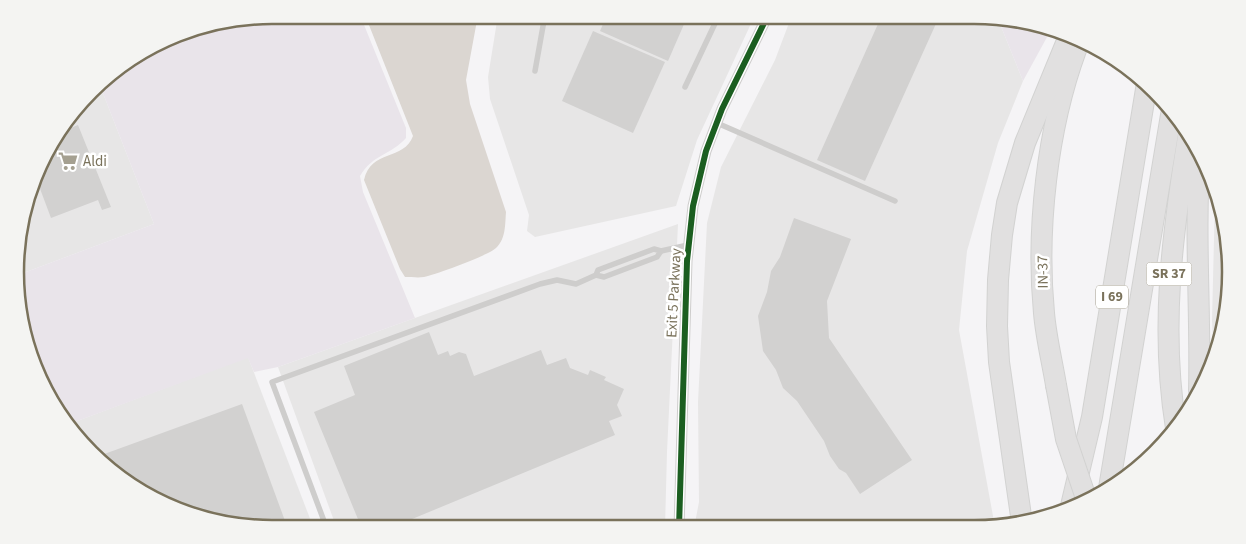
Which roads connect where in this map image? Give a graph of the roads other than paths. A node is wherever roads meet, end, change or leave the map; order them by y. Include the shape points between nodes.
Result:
1 (543, 24) edge
2 (715, 24) edge
3 (764, 24) edge
4 (1067, 42) edge
5 (1078, 46) edge
6 (535, 71) dead end
7 (685, 87) dead end
8 (1146, 92) edge
9 (1170, 120) edge
10 (716, 123) junction
11 (1187, 145) edge
12 (1199, 167) edge
13 (895, 201) dead end
14 (689, 244) junction
15 (1200, 376) edge
16 (1174, 419) edge
17 (1111, 479) edge
18 (1085, 495) edge
19 (1072, 500) edge
20 (1021, 515) edge
21 (323, 520) edge
22 (679, 520) edge

1 - 6 lane
2 - 7 lane
3 - 10 street, Exit 5 Parkway
4 - 20 highway via 1025,143 1007,203 1002,235 998,280 999,362
5 - 18 highway, IN-37, bridge via 1057,120 1045,192 1042,281 1044,314 1066,438
8 - 19 highway, I 69 via 1092,417
9 - 17 highway, I 69
10 - 13 lane
10 - 14 street, Exit 5 Parkway via 693,206
11 - 16 highway, SR 37 via 1170,269 1168,357
12 - 15 highway via 1196,242
14 - 21 lane via 661,250 657,256 604,277 596,275 576,284 557,280 540,284 272,382
14 - 22 street, Exit 5 Parkway

